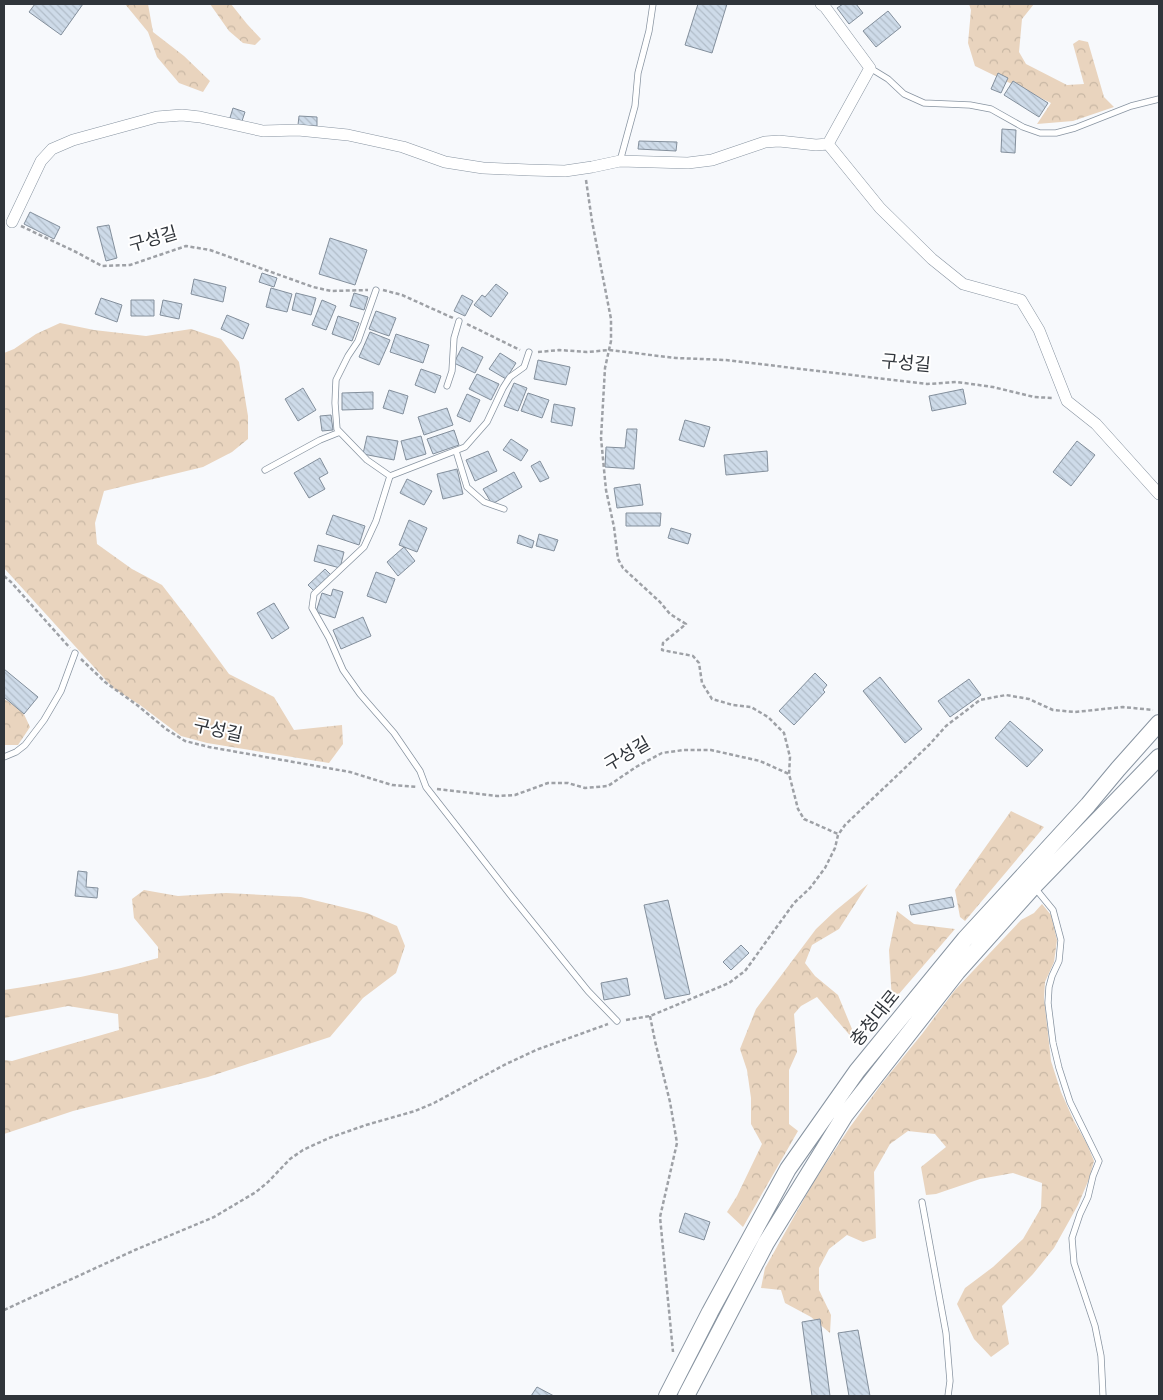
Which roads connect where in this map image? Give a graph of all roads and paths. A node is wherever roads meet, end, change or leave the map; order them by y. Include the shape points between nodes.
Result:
1 (653, 4) edge
2 (821, 4) edge
3 (870, 68) junction
4 (1159, 99) edge
5 (828, 144) junction
6 (620, 161) junction
7 (584, 168) junction
8 (12, 222) joint
9 (376, 290) junction
10 (459, 320) junction
11 (609, 350) junction
12 (529, 352) junction
13 (447, 386) dead end
14 (1067, 401) junction
15 (340, 432) junction
16 (456, 451) junction
17 (264, 470) dead end
18 (390, 476) junction
19 (1159, 494) edge
20 (504, 510) dead end
21 (4, 576) edge
22 (75, 653) junction
23 (1159, 723) edge
24 (4, 757) edge
25 (1159, 757) edge
26 (789, 774) junction
27 (426, 787) junction
28 (838, 835) dead end
29 (1034, 886) junction
30 (650, 1016) dead end
31 (617, 1021) dead end
32 (922, 1202) dead end
33 (676, 1378) junction
34 (667, 1396) edge
35 (686, 1396) edge
36 (948, 1396) edge
37 (1103, 1396) edge

1 - 6 lane via 638,73 635,106
2 - 3 street
3 - 4 lane via 904,94 924,103 991,109 1040,133 1075,128 1131,106
3 - 5 street
5 - 6 street via 764,142 712,160 688,163
5 - 14 street via 880,208 932,259 963,284 1021,300 1039,330
6 - 7 street
7 - 8 street via 565,171 482,168 444,162 403,147 348,135 298,130 263,131 182,115 157,117 52,149 41,161
7 - 11 path via 611,319
8 - 9 path, 구성길 via 102,266 130,265 186,246 210,250 322,289
9 - 10 path, 구성길 via 402,295
9 - 15 lane via 358,341 336,380 337,429
10 - 12 path, 구성길
10 - 13 lane
11 - 12 path, 구성길
11 - 14 path, 구성길 via 927,384 957,382 1034,398
11 - 26 path via 601,438 618,559 623,568 670,614 686,624 663,643 662,650 693,656 699,663 702,683 712,699 751,707 768,717 784,733 790,757
12 - 16 lane via 524,367 510,377 503,388 487,422 465,447
14 - 19 street via 1096,424
15 - 17 lane
15 - 18 lane via 367,460
16 - 18 lane
16 - 20 lane via 467,487 484,502
18 - 27 lane via 364,547 314,594 312,608 343,670 394,733 420,771
21 - 22 path, 구성길
22 - 24 lane via 61,691 44,720 25,744
22 - 27 path, 구성길 via 104,682 185,741 350,772 392,786
23 - 33 main road, 충청대로 via 965,939 857,1071 788,1169
25 - 29 main road, 충청대로
26 - 27 path, 구성길 via 760,761 711,750 684,750 662,753 608,786 585,788 568,783 548,783 515,795 497,796
26 - 28 path via 804,819
27 - 31 lane via 512,898 588,991
29 - 35 main road, 충청대로 via 957,972 845,1115 766,1243
29 - 37 lane via 1053,910 1061,940 1059,961 1049,987 1053,1043 1070,1102 1099,1161 1072,1238 1074,1262 1096,1326
30 - 33 path via 677,1143 660,1217
32 - 36 lane via 946,1333
33 - 34 main road, 충청대로

